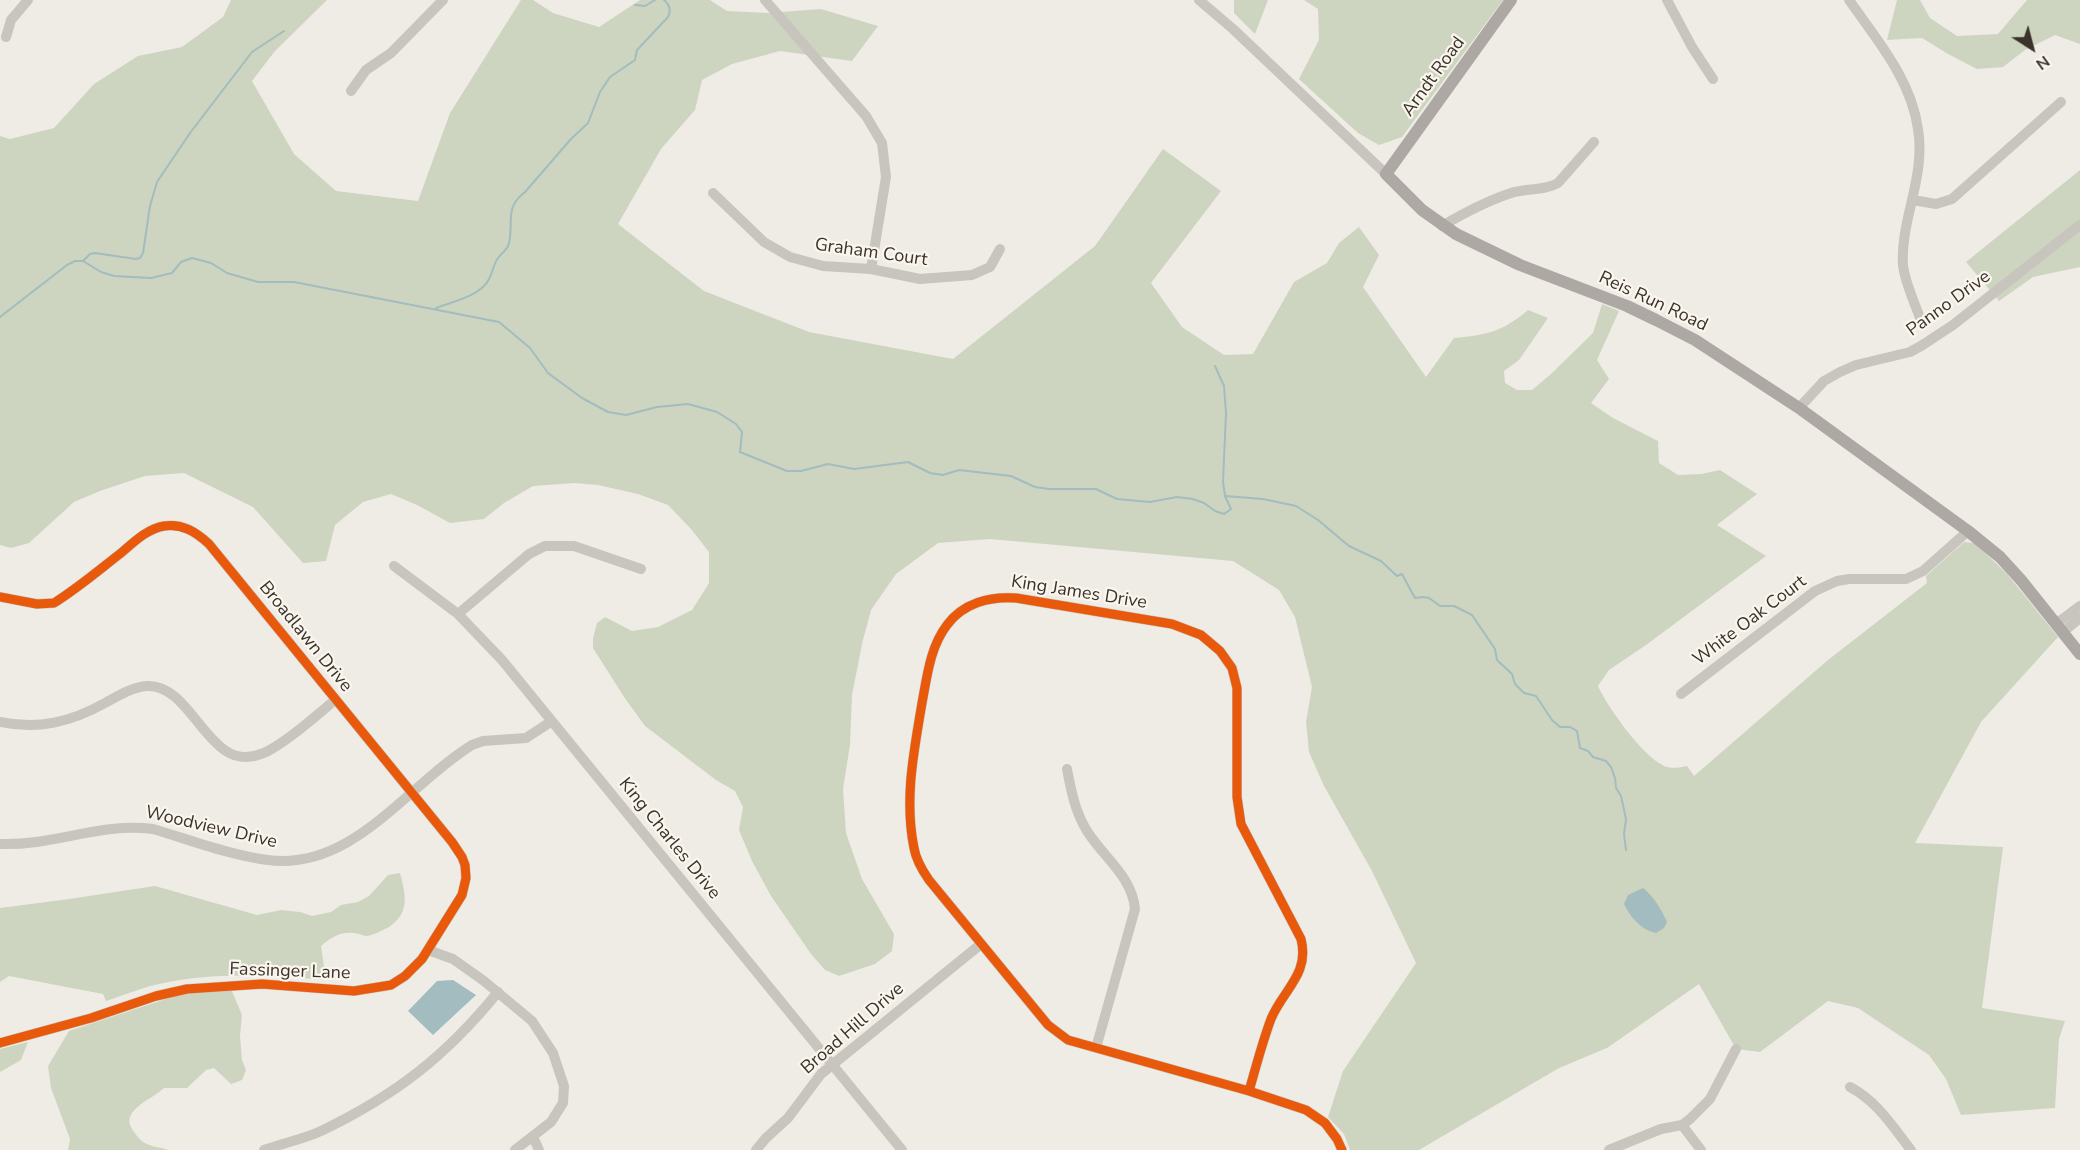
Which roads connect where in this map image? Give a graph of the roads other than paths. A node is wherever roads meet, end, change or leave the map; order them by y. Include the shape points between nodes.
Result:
1 (28, 0) edge
2 (443, 0) edge
3 (765, 0) edge
4 (1199, 0) edge
5 (1511, 0) edge
6 (1667, 0) edge
7 (1849, 0) edge
8 (6, 37) dead end
9 (1713, 79) dead end
10 (351, 91) dead end
11 (2061, 102) dead end
12 (1594, 142) dead end
13 (1386, 174) junction
14 (713, 193) dead end
15 (1913, 200) junction
16 (2080, 225) edge
17 (1442, 226) junction
18 (1000, 249) dead end
19 (871, 269) junction
20 (1920, 318) dead end
21 (1799, 408) junction
22 (1968, 531) junction
23 (394, 566) dead end
24 (641, 569) dead end
25 (0, 597) edge
26 (2080, 606) edge
27 (458, 614) junction
28 (2080, 618) edge
29 (2059, 628) junction
30 (2080, 654) edge
31 (1681, 694) dead end
32 (335, 700) junction
33 (552, 721) junction
34 (0, 722) edge
35 (1066, 769) dead end
36 (411, 792) junction
37 (0, 844) edge
38 (981, 944) junction
39 (428, 950) junction
40 (498, 992) junction
41 (0, 1043) edge
42 (1096, 1048) junction
43 (1736, 1049) dead end
44 (832, 1065) junction
45 (1850, 1087) dead end
46 (1249, 1091) junction
47 (1682, 1125) junction
48 (533, 1137) junction
49 (264, 1150) edge
50 (515, 1150) edge
51 (539, 1150) edge
52 (756, 1150) edge
53 (902, 1150) edge
54 (1342, 1150) edge
55 (1609, 1150) edge
56 (1701, 1150) edge
57 (1911, 1150) edge

1 - 8 street via 11,20
2 - 10 street via 391,53 366,70
3 - 19 street via 866,116 882,143 886,177
4 - 13 street, Reis Run Road
5 - 13 main road, Arndt Road
6 - 9 street
7 - 15 street via 1898,71 1911,97 1919,132
11 - 15 street via 1952,199 1936,204
12 - 17 street via 1551,187 1514,192 1473,208
13 - 17 main road, Reis Run Road
14 - 19 street, Graham Court via 764,242 790,257 823,266
15 - 20 street via 1904,245 1904,268
16 - 21 street, Panno Drive via 1921,346 1840,372 1824,381
17 - 21 main road, Reis Run Road via 1521,265 1656,320 1695,340
18 - 19 street, Graham Court via 990,267 972,275 920,279
21 - 22 main road, Reis Run Road
22 - 29 main road, Reis Run Road via 2010,567
22 - 31 street, White Oak Court via 1917,575 1892,580 1849,579 1815,591
23 - 27 street, King Charles Drive
24 - 27 street via 574,546 545,546 529,554
25 - 32 street, Broadlawn Drive via 54,603 154,529 188,529 209,544
26 - 29 street
27 - 33 street, King Charles Drive
28 - 29 street
29 - 30 main road, Reis Run Road
32 - 34 street via 267,752 249,757 220,747 179,701 160,688 149,686 128,691 63,722 26,726
32 - 36 street, Broadlawn Drive
33 - 36 street, Woodview Drive via 526,738 472,745
33 - 44 street, King Charles Drive
35 - 42 street via 1080,819 1134,895 1135,909
36 - 37 street, Woodview Drive via 354,839 300,861 266,860 135,827 44,842
36 - 39 street, Broadlawn Drive via 459,851 466,872 458,903
38 - 42 street, King James Drive via 1048,1025 1068,1040
38 - 44 street, Broad Hill Drive
38 - 46 street, King James Drive via 925,874 912,834 912,764 933,652 947,625 971,605 1004,597 1172,624 1201,635 1227,659 1235,679 1241,824 1304,950 1300,971 1272,1017
39 - 40 street via 465,966
39 - 41 street, Fassinger Lane via 405,976 382,988 354,991 244,983 187,989
40 - 48 street via 539,1030 562,1077 560,1109
40 - 49 street via 441,1055 392,1093 320,1132
42 - 46 street, King James Drive
43 - 47 street via 1710,1099
44 - 52 street, Broad Hill Drive
44 - 53 street, King Charles Drive
45 - 57 street via 1875,1104
46 - 54 street, King James Drive via 1317,1116
47 - 55 street
47 - 56 street
48 - 50 street
48 - 51 street

